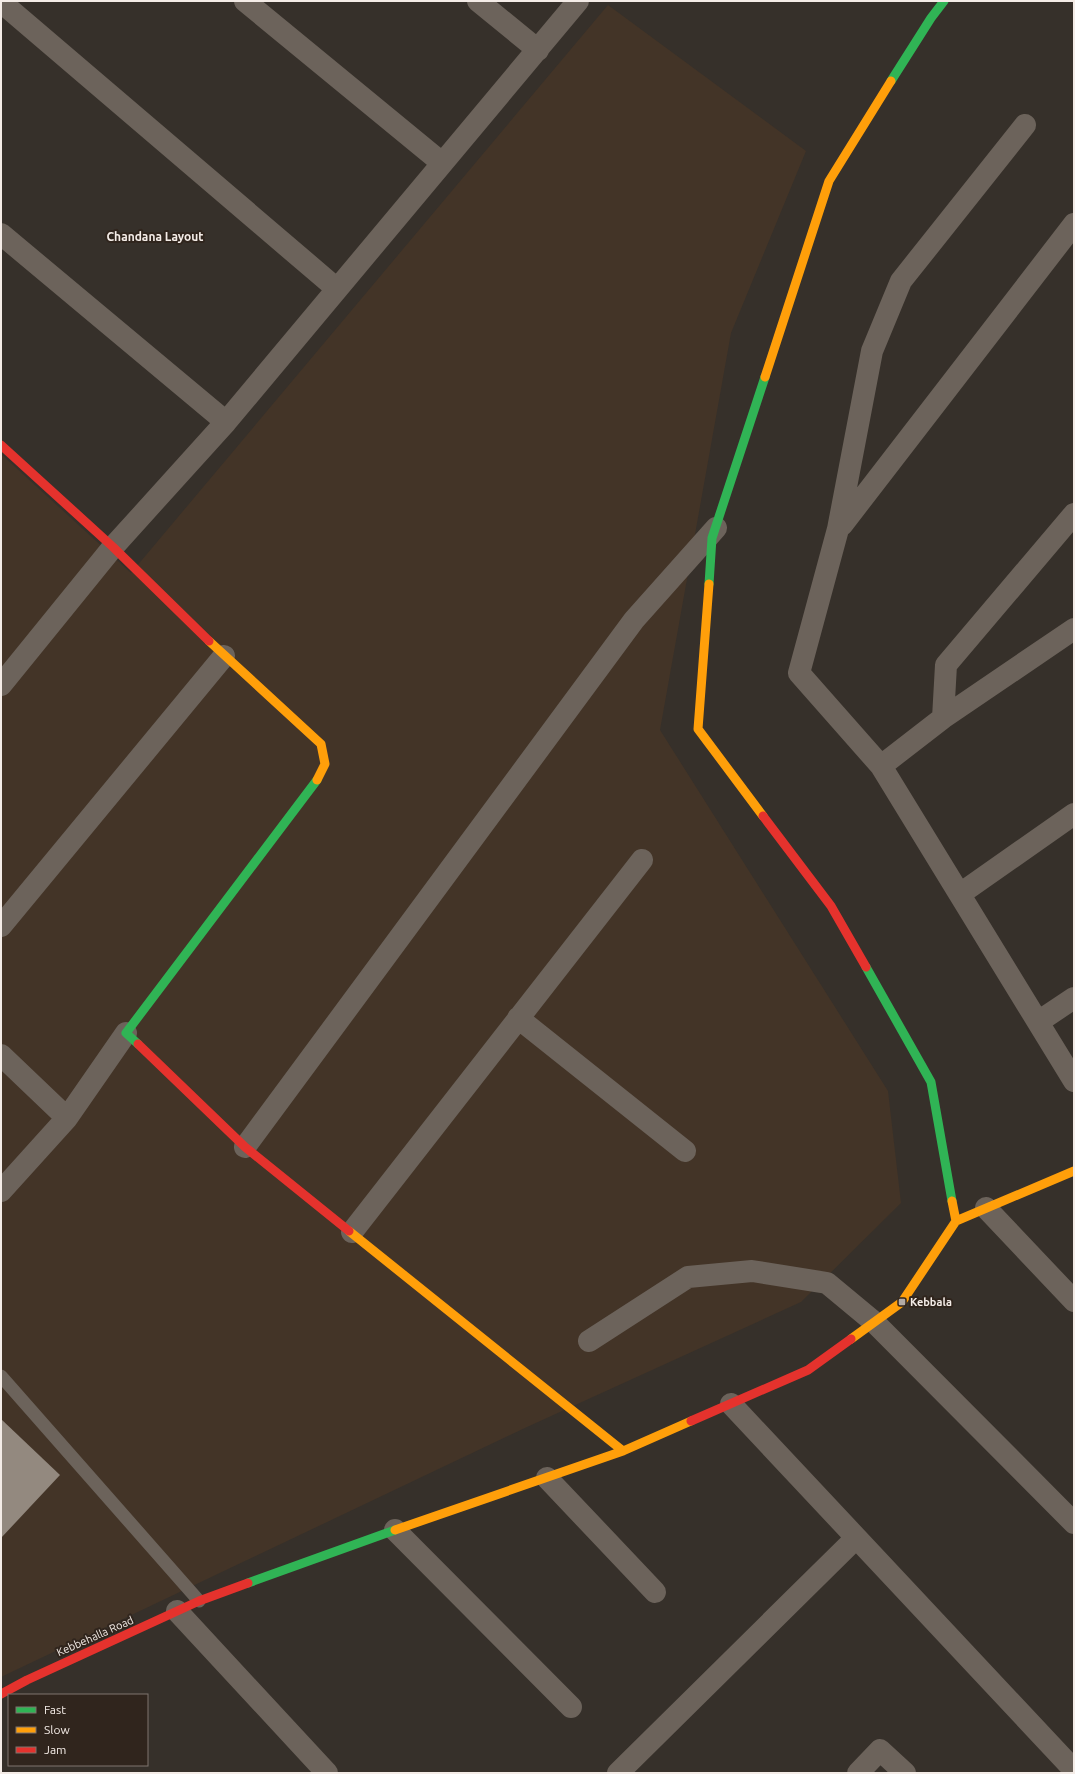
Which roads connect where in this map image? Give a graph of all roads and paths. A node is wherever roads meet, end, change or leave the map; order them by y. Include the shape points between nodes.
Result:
1 (245, 1) edge
2 (478, 1) edge
3 (578, 1) edge
4 (944, 1) edge
5 (1, 2) edge
6 (538, 50) junction
7 (1025, 125) dead end
8 (442, 163) junction
9 (1074, 224) edge
10 (1, 234) edge
11 (337, 289) junction
12 (226, 422) junction
13 (1, 445) edge
14 (1074, 514) edge
15 (716, 528) junction
16 (838, 529) junction
17 (113, 547) junction
18 (1074, 629) edge
19 (224, 656) junction
20 (1, 685) edge
21 (943, 718) junction
22 (881, 766) junction
23 (1074, 814) edge
24 (642, 860) dead end
25 (960, 894) junction
26 (1, 926) edge
27 (1074, 998) edge
28 (518, 1018) junction
29 (1038, 1022) junction
30 (126, 1033) junction
31 (1, 1055) edge
32 (1074, 1081) edge
33 (67, 1118) junction
34 (245, 1147) junction
35 (685, 1151) dead end
36 (1074, 1171) edge
37 (1, 1191) edge
38 (986, 1208) junction
39 (956, 1221) junction
40 (352, 1232) junction
41 (1074, 1301) edge
42 (874, 1322) junction
43 (589, 1341) dead end
44 (1, 1376) edge
45 (731, 1404) junction
46 (623, 1451) junction
47 (547, 1478) junction
48 (1074, 1523) edge
49 (395, 1530) junction
50 (856, 1538) junction
51 (655, 1592) dead end
52 (199, 1601) junction
53 (177, 1611) junction
54 (1, 1694) edge
55 (571, 1707) dead end
56 (1074, 1770) edge
57 (327, 1773) edge
58 (618, 1773) edge
59 (858, 1773) edge
60 (905, 1773) edge

1 - 8 street
2 - 6 street
3 - 6 street
4 - 15 street via 829,182
5 - 11 street
6 - 8 street
7 - 16 street via 901,281 872,351
8 - 11 street
9 - 16 street
10 - 12 street
11 - 12 street
12 - 17 street
13 - 17 street
14 - 21 street via 946,665
15 - 34 street via 634,620
15 - 39 street via 712,538 698,729 831,906 931,1082
16 - 22 street via 799,673
17 - 19 street
17 - 20 street
18 - 21 street
19 - 26 street
19 - 30 street via 320,744 326,756 326,766
21 - 22 street
22 - 25 street
23 - 25 street
24 - 28 street
25 - 29 street
27 - 29 street
28 - 35 street
28 - 40 street
29 - 32 street
30 - 33 street
30 - 34 street
31 - 33 street
33 - 37 street
34 - 40 street
36 - 38 street
38 - 39 street
38 - 41 street
39 - 42 street, Kebbehalla Road via 902,1302
40 - 46 street
42 - 43 street via 827,1284 752,1270 688,1276
42 - 45 street, Kebbehalla Road via 808,1370
42 - 48 street
44 - 52 lane
45 - 46 street, Kebbehalla Road
45 - 50 street
46 - 47 street, Kebbehalla Road
47 - 49 street, Kebbehalla Road
47 - 51 street
49 - 52 street, Kebbehalla Road
49 - 55 street
50 - 56 street
50 - 58 street
52 - 53 street, Kebbehalla Road
53 - 54 street, Kebbehalla Road
53 - 57 street
59 - 60 street via 880,1750

